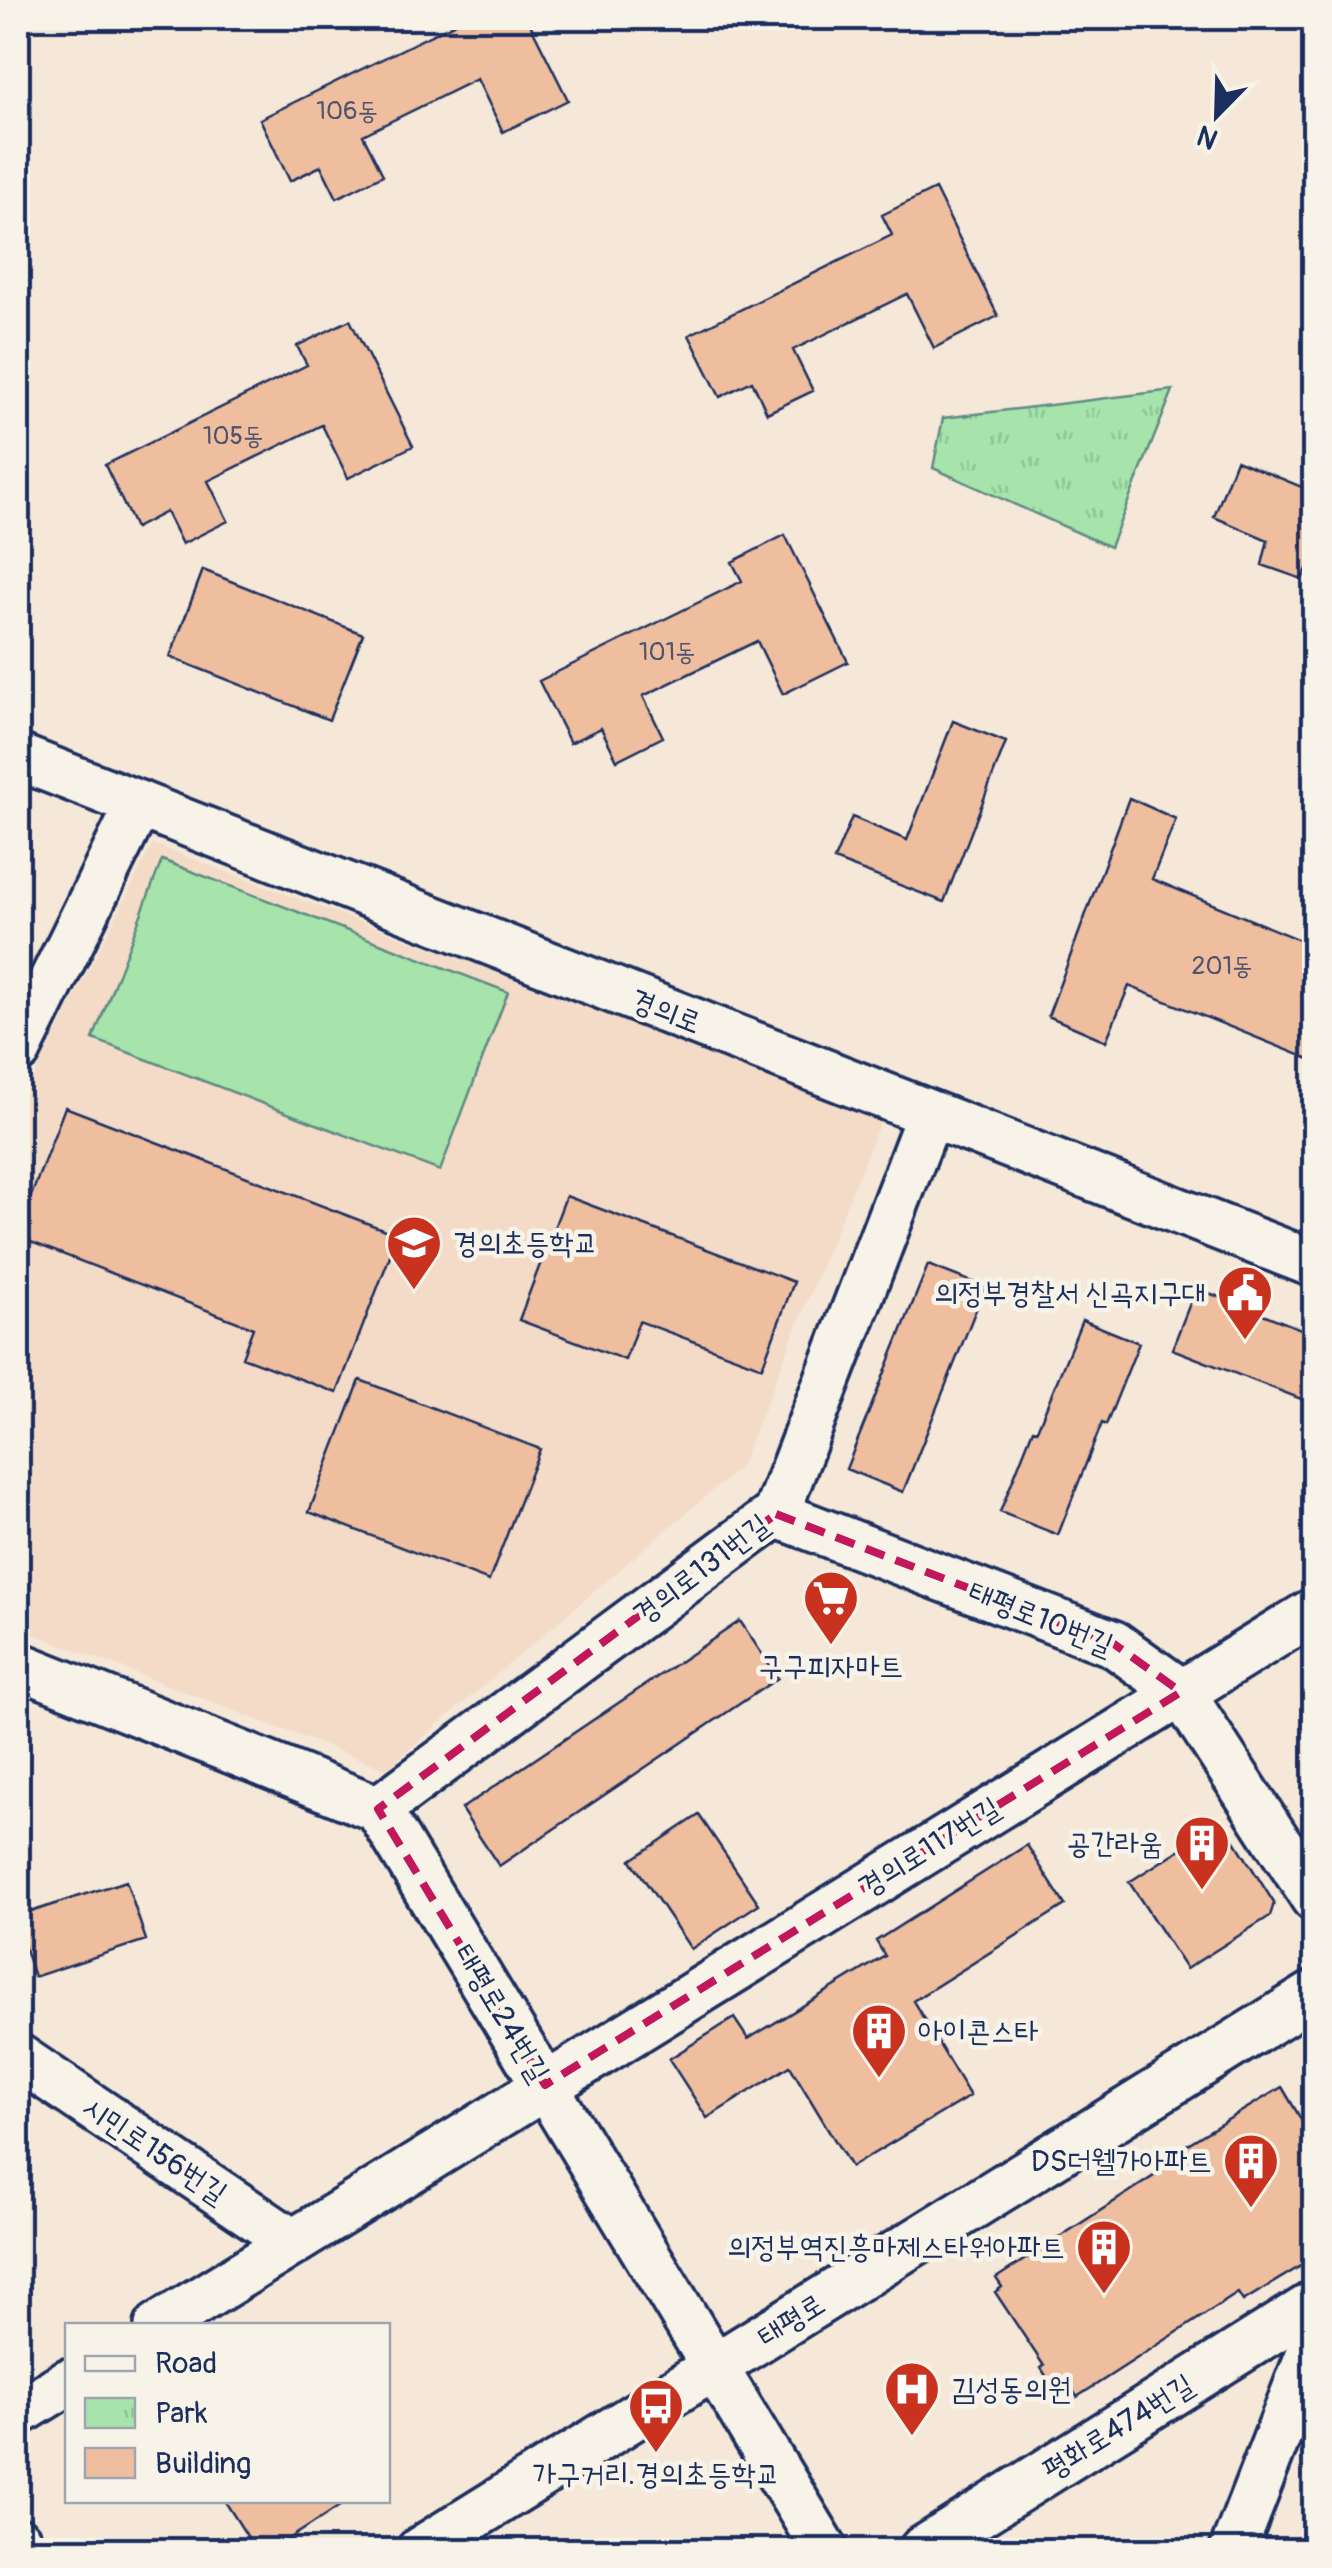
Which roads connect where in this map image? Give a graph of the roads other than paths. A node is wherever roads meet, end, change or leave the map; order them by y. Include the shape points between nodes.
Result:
1 (18, 758) edge
2 (139, 804) junction
3 (18, 1050) edge
4 (930, 1114) junction
5 (1314, 1264) edge
6 (776, 1514) junction
7 (1314, 1611) edge
8 (18, 1665) edge
9 (1180, 1692) junction
10 (378, 1808) junction
11 (1314, 1898) edge
12 (1314, 1994) edge
13 (18, 2057) edge
14 (545, 2084) junction
15 (292, 2242) junction
16 (1314, 2304) edge
17 (163, 2323) edge
18 (1314, 2342) edge
19 (714, 2367) junction
20 (65, 2384) edge
21 (18, 2413) edge
22 (18, 2541) edge
23 (24, 2550) edge
24 (420, 2550) edge
25 (825, 2550) edge
26 (922, 2550) edge
27 (1233, 2550) edge

1 - 2 street, 경의로
2 - 3 street
2 - 4 street, 경의로
4 - 5 street, 경의로
4 - 6 street, 경의로131번길
6 - 9 street, 태평로10번길 via 1114,1644
6 - 10 street, 경의로131번길
7 - 9 street, 경의로117번길
8 - 10 street
9 - 11 street, 태평로10번길
9 - 14 street, 경의로117번길
10 - 14 street, 태평로24번길
12 - 19 street, 태평로
13 - 15 street, 시민로156번길
14 - 15 street
14 - 19 street, 태평로24번길
15 - 17 street
16 - 26 street, 평화로474번길
18 - 27 street
19 - 24 street, 태평로
19 - 25 street, 태평로24번길
20 - 21 street
22 - 23 street

